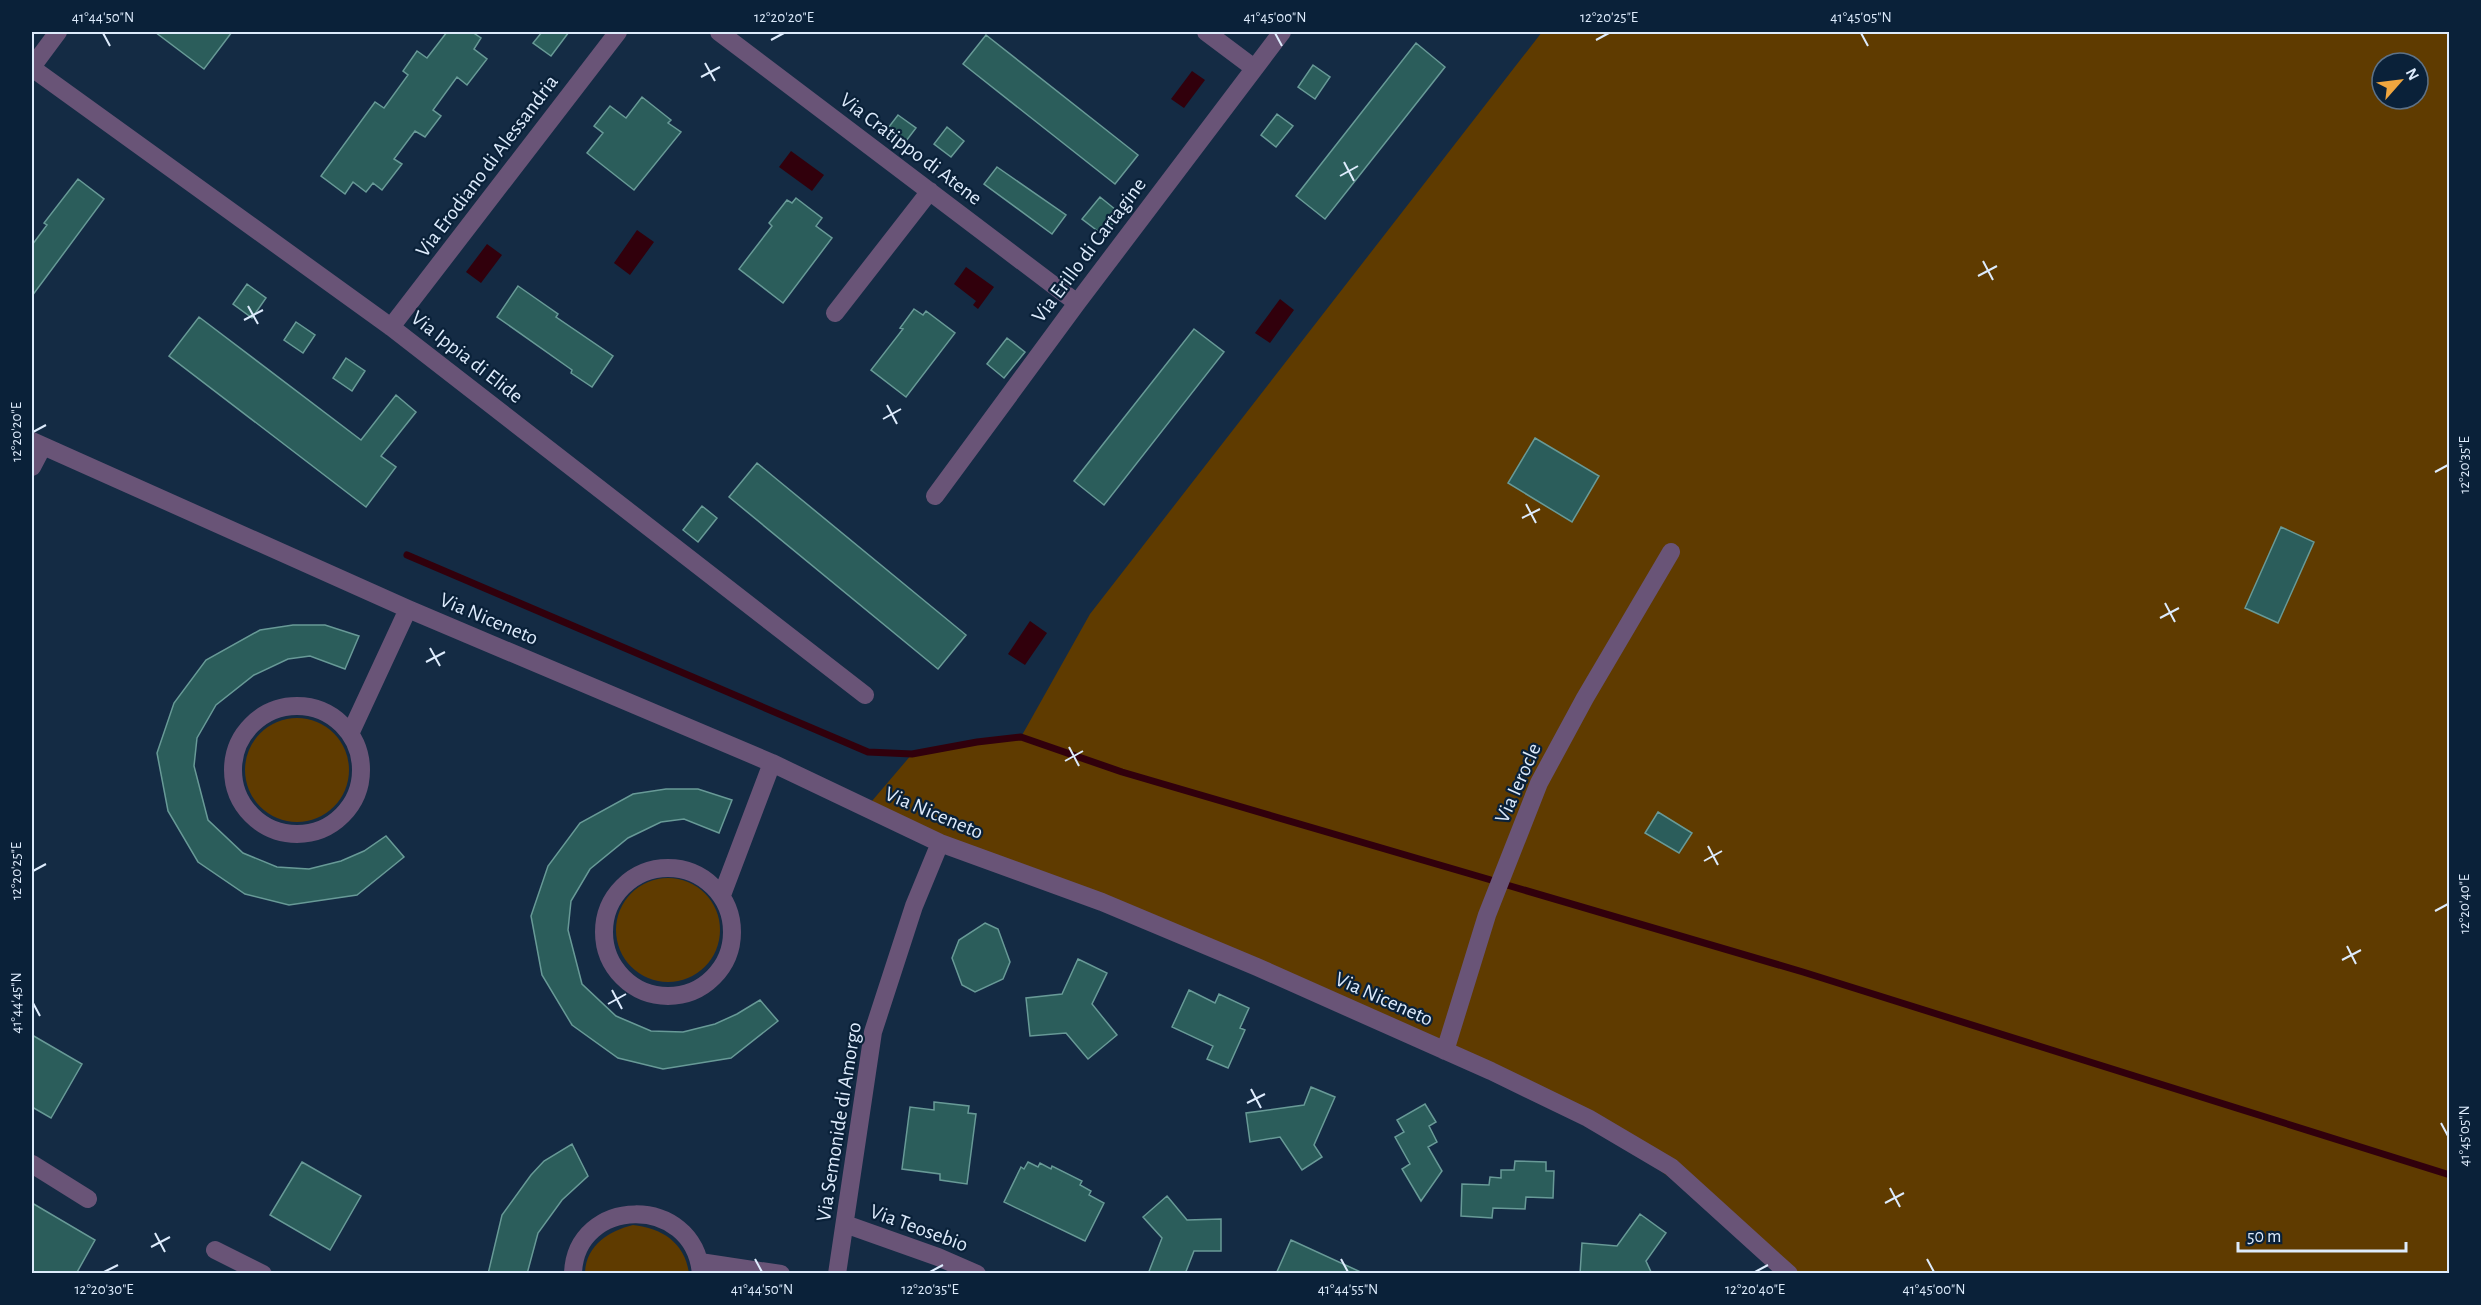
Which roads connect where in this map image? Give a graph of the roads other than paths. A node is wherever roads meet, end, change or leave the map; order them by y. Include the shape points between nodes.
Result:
1 (58, 32) edge
2 (618, 32) edge
3 (719, 32) edge
4 (1206, 32) edge
5 (1281, 32) edge
6 (32, 67) edge
7 (1254, 68) junction
8 (930, 191) junction
9 (1077, 303) junction
10 (835, 313) dead end
11 (392, 327) junction
12 (37, 443) edge
13 (32, 467) edge
14 (935, 496) dead end
15 (1671, 552) dead end
16 (408, 609) junction
17 (865, 695) dead end
18 (350, 734) junction
19 (772, 763) junction
20 (940, 843) junction
21 (722, 895) junction
22 (1445, 1051) junction
23 (32, 1164) edge
24 (88, 1199) dead end
25 (845, 1224) junction
26 (214, 1250) dead end
27 (700, 1268) edge
28 (263, 1274) edge
29 (573, 1274) edge
30 (781, 1274) edge
31 (837, 1274) edge
32 (977, 1274) edge
33 (1789, 1274) edge

1 - 6 street
2 - 11 street, Via Erodiano di Alessandria
3 - 8 street, Via Cratippo di Atene
4 - 7 street
5 - 7 street, Via Erillo di Cartagine
6 - 11 street, Via Ippia di Elide
7 - 9 street, Via Erillo di Cartagine
8 - 9 street, Via Cratippo di Atene
8 - 10 street
9 - 14 street, Via Erillo di Cartagine
11 - 17 street, Via Ippia di Elide
12 - 13 street
12 - 16 street, Via Niceneto
15 - 22 street, Via Ierocle via 1539,783 1487,915
16 - 18 street
16 - 19 street, Via Niceneto
18 - 18 street via 336,719 318,709 298,705 278,708 260,717 245,731 232,769 235,789 244,807 260,824 280,833 303,835 324,830 343,817 356,798 362,777 360,754
19 - 20 street, Via Niceneto
19 - 21 street
20 - 22 street, Via Niceneto via 1102,902
20 - 25 street, Via Semonide di Amorgo via 873,1032
21 - 21 street via 708,880 690,870 650,869 632,878 617,892 607,910 603,930 606,950 615,969 631,985 651,994 674,996 696,991 721,969 733,938 731,915
22 - 33 street, Via Niceneto via 1588,1118 1671,1167
23 - 24 street
25 - 31 street, Via Semonide di Amorgo
25 - 32 street, Via Teosebio
26 - 28 street
27 - 29 street via 691,1242 676,1226 656,1216 635,1213 614,1217 595,1228 581,1245
27 - 30 street

